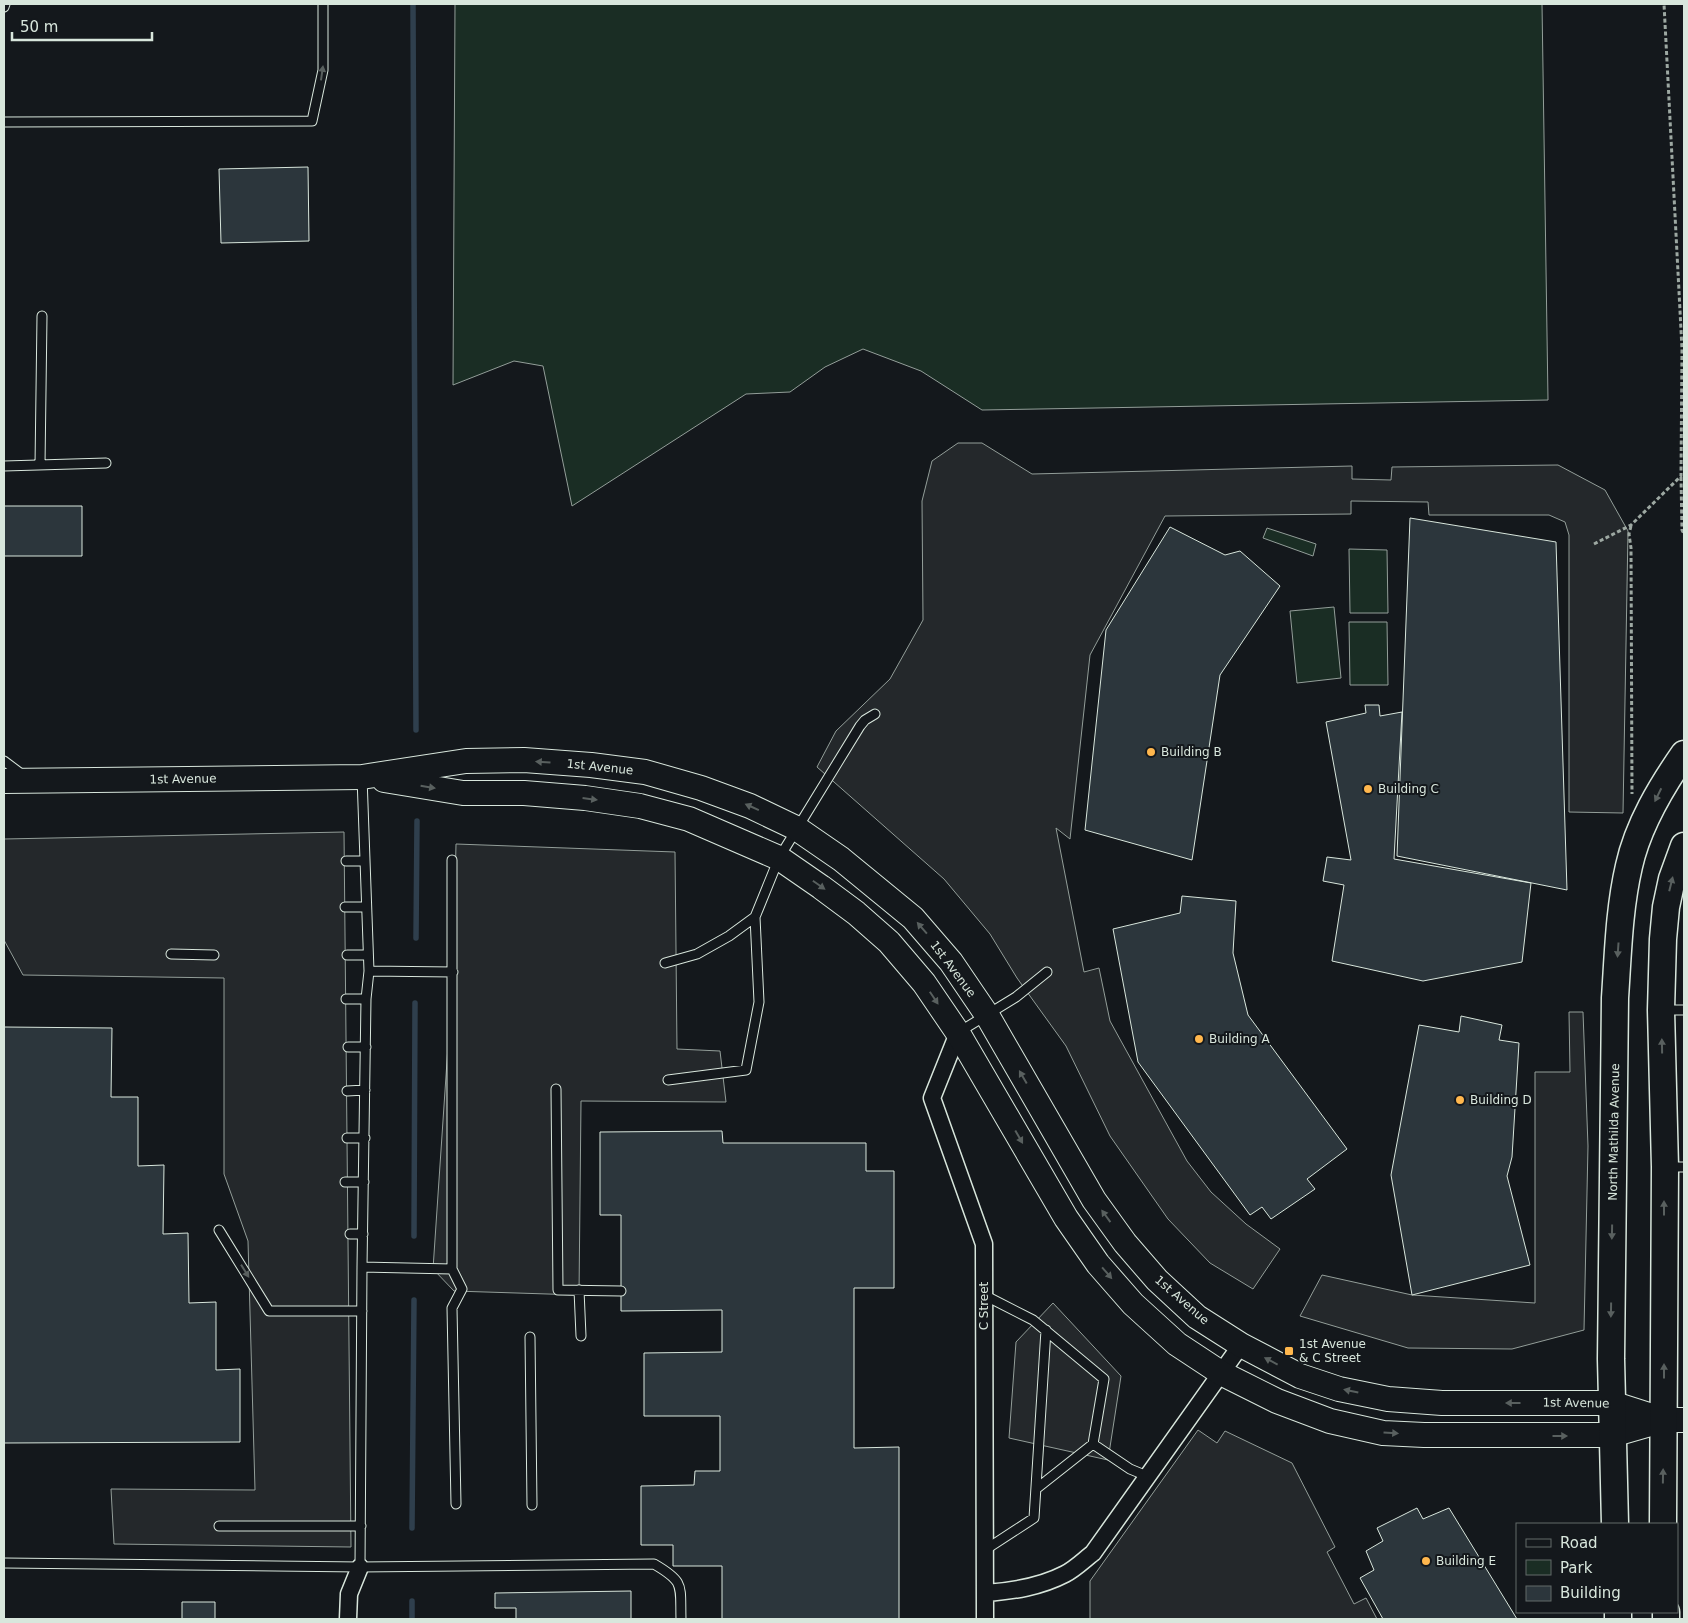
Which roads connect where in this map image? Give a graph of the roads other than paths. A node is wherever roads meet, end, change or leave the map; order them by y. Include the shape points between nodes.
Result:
1 (5, 4) edge
2 (324, 4) edge
3 (4, 8) edge
4 (4, 122) edge
5 (42, 316) dead end
6 (106, 463) dead end
7 (40, 465) junction
8 (4, 466) edge
9 (875, 714) dead end
10 (1684, 754) edge
11 (4, 761) edge
12 (362, 777) junction
13 (30, 780) junction
14 (4, 781) edge
15 (796, 828) junction
16 (1684, 846) edge
17 (779, 858) junction
18 (452, 860) dead end
19 (364, 861) junction
20 (346, 862) dead end
21 (345, 907) dead end
22 (366, 907) junction
23 (755, 917) junction
24 (171, 954) dead end
25 (214, 955) dead end
26 (347, 955) dead end
27 (368, 955) junction
28 (666, 963) dead end
29 (369, 971) junction
30 (453, 972) junction
31 (1047, 972) dead end
32 (346, 999) dead end
33 (366, 999) junction
34 (1672, 1010) edge
35 (987, 1015) junction
36 (958, 1033) junction
37 (348, 1047) dead end
38 (366, 1047) junction
39 (668, 1080) dead end
40 (556, 1089) dead end
41 (365, 1090) junction
42 (347, 1091) dead end
43 (347, 1138) dead end
44 (365, 1138) junction
45 (1674, 1167) edge
46 (345, 1182) dead end
47 (364, 1182) junction
48 (219, 1230) dead end
49 (350, 1234) dead end
50 (363, 1234) junction
51 (362, 1267) junction
52 (452, 1269) junction
53 (579, 1290) junction
54 (621, 1291) dead end
55 (984, 1295) junction
56 (362, 1311) junction
57 (1046, 1330) junction
58 (581, 1336) dead end
59 (530, 1337) dead end
60 (1241, 1345) junction
61 (1221, 1373) junction
62 (1611, 1403) junction
63 (1674, 1420) edge
64 (1612, 1435) junction
65 (1093, 1444) junction
66 (1147, 1476) junction
67 (1036, 1489) junction
68 (456, 1504) dead end
69 (532, 1505) dead end
70 (1615, 1523) edge
71 (1663, 1523) edge
72 (219, 1526) dead end
73 (361, 1526) junction
74 (985, 1550) junction
75 (4, 1562) edge
76 (360, 1567) junction
77 (986, 1593) junction
78 (348, 1619) edge
79 (681, 1619) edge
80 (985, 1619) edge

1 - 3 lane
4 -> 2 lane via 312,121 323,70
5 - 7 lane
6 - 7 lane
7 - 8 lane
9 - 15 lane via 860,726
10 -> 62 main road, North Mathilda Avenue via 1662,787 1643,826 1629,864 1622,906 1615,998
11 - 13 lane
12 - 13 street, 1st Avenue
15 -> 12 street, 1st Avenue via 701,788 645,772 591,765 524,760 466,761
12 -> 17 street, 1st Avenue via 463,793 524,793 640,806 689,819
12 - 19 lane
13 - 14 street, 1st Avenue
15 - 17 lane
35 -> 15 street, 1st Avenue via 951,962 913,918 841,859
34 -> 16 main road via 1663,939 1672,879
17 - 23 lane
17 -> 36 street, 1st Avenue via 822,886 889,942 924,983
18 - 30 lane
19 - 20 lane
19 - 22 lane
21 - 22 lane
22 - 27 lane
23 - 28 lane via 697,954
23 - 39 lane via 759,1002 746,1070
24 - 25 lane
26 - 27 lane
27 - 29 lane
29 - 30 lane
29 - 33 lane
30 - 52 lane
31 - 35 lane
32 - 33 lane
33 - 38 lane
45 -> 34 main road
35 - 36 lane
60 -> 35 street, 1st Avenue via 1197,1317 1157,1280 1125,1243 1094,1200
36 - 55 street, C Street via 932,1098 984,1244
36 -> 61 street, 1st Avenue via 1066,1218 1098,1264 1133,1304 1177,1344
37 - 38 lane
38 - 41 lane
40 - 53 lane via 558,1290
41 - 42 lane
41 - 44 lane
43 - 44 lane
44 - 47 lane
63 -> 45 main road
46 - 47 lane
47 - 50 lane
48 -> 56 lane via 269,1310
49 - 50 lane
50 - 51 lane
51 - 52 lane
51 - 56 lane
52 - 68 lane via 462,1289 452,1308
53 - 54 lane
53 - 58 lane
55 - 57 lane
55 - 74 street, C Street
56 - 73 lane
57 - 65 lane via 1104,1379
57 - 67 lane
59 - 69 lane
60 - 61 street
62 -> 60 street, 1st Avenue via 1442,1403 1388,1399 1300,1376
61 -> 64 street, 1st Avenue via 1277,1401 1330,1421 1383,1433
61 - 66 street
62 - 63 street, 1st Avenue
62 - 64 main road, North Mathilda Avenue
63 - 64 street, 1st Avenue
71 -> 63 main road
64 - 70 main road, North Mathilda Avenue
65 - 66 lane via 1130,1469
65 - 67 lane
66 - 77 street via 1094,1553 1067,1574 1010,1592
67 - 74 lane via 1034,1518
72 - 73 lane
73 - 76 lane
74 - 77 street, C Street
75 - 76 lane
76 - 78 street via 349,1594
76 - 79 lane via 654,1564 673,1575 680,1586
77 - 80 street, C Street

